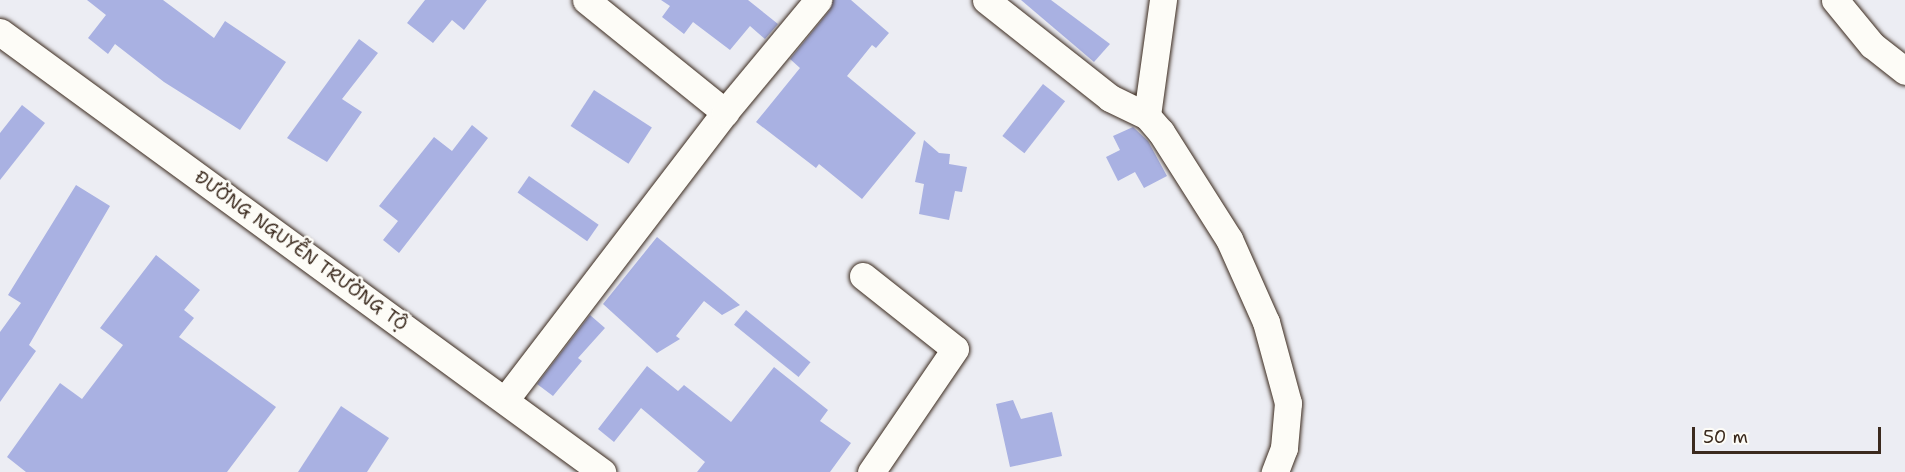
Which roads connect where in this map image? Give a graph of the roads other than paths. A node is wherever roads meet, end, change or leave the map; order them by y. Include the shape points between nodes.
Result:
1 (585, 0) edge
2 (818, 0) edge
3 (987, 0) edge
4 (1163, 0) edge
5 (1835, 0) edge
6 (0, 32) edge
7 (1905, 71) edge
8 (725, 112) junction
9 (1147, 116) junction
10 (863, 276) dead end
11 (505, 400) junction
12 (602, 472) edge
13 (871, 472) edge
14 (1275, 472) edge

1 - 8 street
2 - 8 street
3 - 9 street via 1110,98
4 - 9 street
5 - 7 street via 1872,45
6 - 11 street, ĐƯỜNG NGUYỄN TRƯỜNG TỘ
8 - 11 street
9 - 14 street via 1229,239 1266,322 1288,403 1284,448
10 - 13 street via 955,349
11 - 12 street, ĐƯỜNG NGUYỄN TRƯỜNG TỘ

